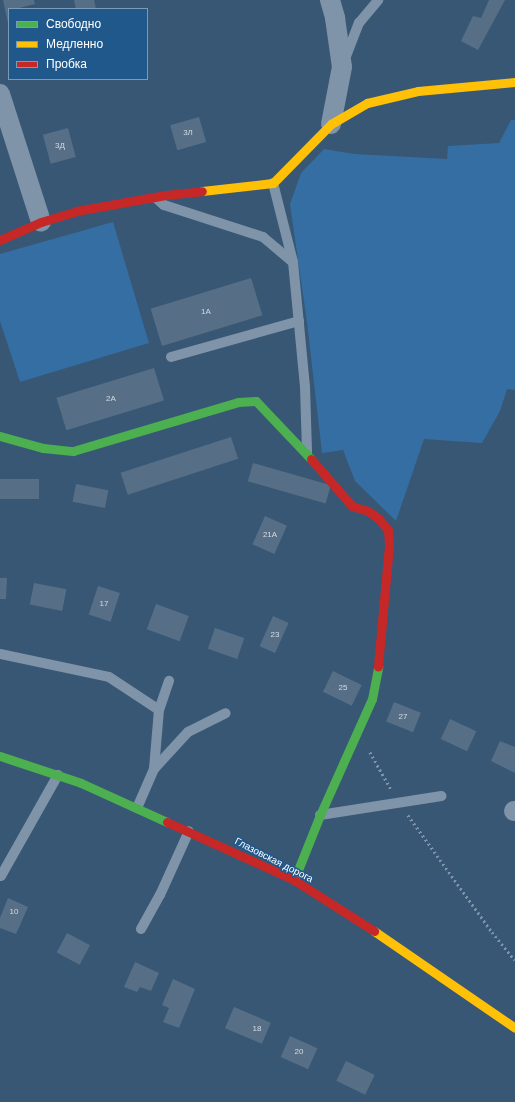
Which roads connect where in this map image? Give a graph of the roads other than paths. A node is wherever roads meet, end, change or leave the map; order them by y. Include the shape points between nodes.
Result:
1 (330, 0) edge
2 (378, 0) edge
3 (342, 67) junction
4 (515, 81) edge
5 (0, 94) edge
6 (331, 124) junction
7 (273, 183) junction
8 (155, 197) junction
9 (41, 222) junction
10 (0, 240) edge
11 (293, 262) junction
12 (299, 321) junction
13 (172, 356) dead end
14 (0, 436) edge
15 (308, 456) junction
16 (0, 654) edge
17 (169, 681) dead end
18 (159, 710) junction
19 (226, 713) dead end
20 (0, 756) edge
21 (154, 769) junction
22 (58, 775) junction
23 (442, 796) dead end
24 (137, 808) junction
25 (320, 815) junction
26 (189, 831) junction
27 (1, 876) dead end
28 (294, 880) junction
29 (141, 929) dead end
30 (515, 1028) edge

1 - 3 street
2 - 3 lane via 359,23
3 - 6 street
4 - 6 street via 418,91 367,103
5 - 9 street
6 - 7 street
7 - 8 street
7 - 11 lane
8 - 9 street via 76,211
8 - 11 lane via 164,205 263,237
9 - 10 street
11 - 12 lane
12 - 13 lane
12 - 15 lane
14 - 15 street via 44,448 73,451 238,402 256,401
15 - 25 street via 352,506 368,511 380,519 388,530 390,545 377,674 372,699
16 - 18 lane via 109,677
17 - 18 lane
18 - 21 lane
19 - 21 lane via 188,732
20 - 22 street, Глазовская дорога
21 - 24 lane
22 - 24 street, Глазовская дорога
22 - 27 lane
23 - 25 lane
24 - 26 street, Глазовская дорога
25 - 28 street
26 - 28 street, Глазовская дорога
26 - 29 lane via 160,895
28 - 30 street, Глазовская дорога via 405,951

